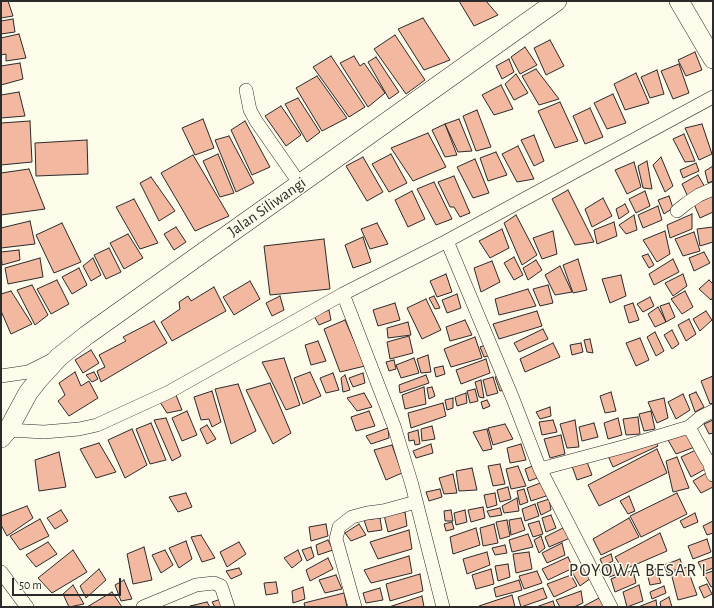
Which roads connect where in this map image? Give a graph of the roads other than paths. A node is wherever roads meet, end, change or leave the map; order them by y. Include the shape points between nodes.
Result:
1 (557, 1) edge
2 (679, 1) edge
3 (713, 59) edge
4 (246, 90) dead end
5 (713, 97) edge
6 (300, 184) junction
7 (713, 189) edge
8 (676, 212) dead end
9 (447, 241) junction
10 (344, 294) junction
11 (59, 357) junction
12 (1, 376) edge
13 (713, 411) edge
14 (689, 427) junction
15 (4, 434) edge
16 (711, 462) edge
17 (540, 469) junction
18 (713, 475) edge
19 (416, 502) junction
20 (1, 572) edge
21 (27, 607) edge
22 (144, 607) edge
23 (228, 607) edge
24 (355, 607) edge
25 (443, 607) edge
26 (611, 607) edge

1 - 6 main road, Jalan Siliwangi
2 - 3 main road
4 - 6 street via 250,110 256,121
5 - 9 street
6 - 11 main road, Jalan Siliwangi
7 - 8 street via 699,195
9 - 10 street
9 - 17 street
10 - 15 street via 169,392 97,425 79,429
10 - 19 street via 394,426
11 - 12 street via 28,372
11 - 15 main road, Jalan Siliwangi via 28,393
13 - 14 street
14 - 16 street via 707,460
14 - 17 street
16 - 18 street
17 - 26 street
19 - 24 street via 352,517 339,527 336,539
19 - 25 street
20 - 21 street
22 - 23 street via 196,585 214,583 221,586

